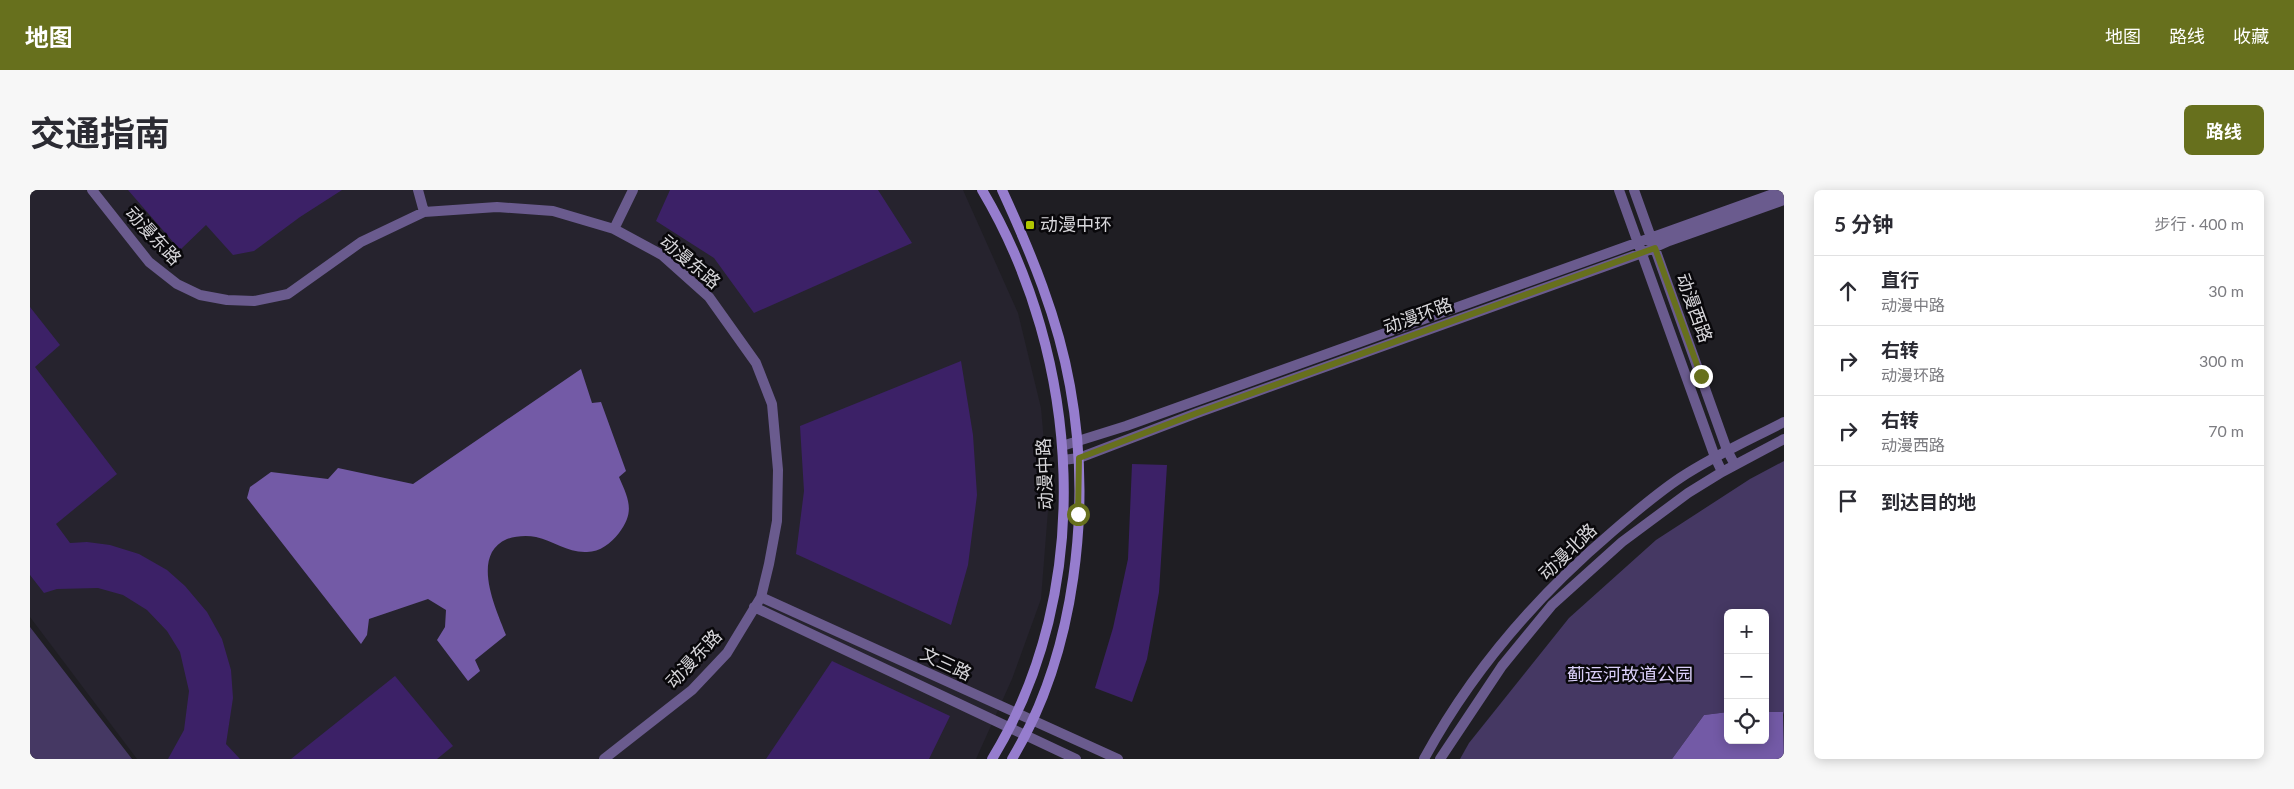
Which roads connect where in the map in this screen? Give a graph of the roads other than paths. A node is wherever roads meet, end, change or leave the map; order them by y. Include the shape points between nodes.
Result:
1 (92, 190) edge
2 (418, 190) edge
3 (633, 190) edge
4 (982, 190) edge
5 (1002, 190) edge
6 (1619, 190) edge
7 (1634, 190) edge
8 (1784, 190) edge
9 (1784, 200) edge
10 (424, 212) junction
11 (614, 228) junction
12 (1651, 237) junction
13 (1638, 242) junction
14 (1655, 248) junction
15 (1642, 253) junction
16 (1784, 422) edge
17 (1784, 439) edge
18 (1078, 442) junction
19 (1062, 446) junction
20 (1727, 450) junction
21 (1715, 457) junction
22 (1079, 458) junction
23 (1063, 460) junction
24 (1735, 465) junction
25 (1722, 472) junction
26 (761, 597) junction
27 (754, 607) junction
28 (1018, 714) junction
29 (1033, 721) junction
30 (1010, 729) junction
31 (1026, 737) junction
32 (604, 759) edge
33 (992, 759) edge
34 (1012, 759) edge
35 (1076, 759) edge
36 (1118, 759) edge
37 (1424, 759) edge
38 (1440, 759) edge

1 - 10 street, 动漫东路 via 150,262 177,284 200,295 227,300 254,301 288,294 360,242
2 - 10 street
3 - 11 street
4 - 19 street, 动漫中路 via 1009,244 1042,330 1056,394
5 - 18 street, 动漫中路 via 1054,321 1070,385
6 - 13 street, 动漫西路
7 - 12 street, 动漫西路
8 - 12 street, 动漫环路
9 - 14 street, 动漫环路
10 - 11 street, 动漫东路 via 498,207 553,211
11 - 26 street, 动漫东路 via 662,255 709,297 756,363 772,404 778,470 777,521
12 - 13 street, 动漫环路
12 - 14 street, 动漫西路
13 - 15 street, 动漫西路
13 - 18 street, 动漫环路
14 - 15 street, 动漫环路
14 - 20 street, 动漫西路
15 - 21 street, 动漫西路
15 - 22 street, 动漫环路 via 1206,409
16 - 20 street, 动漫北路
17 - 24 street, 动漫北路
18 - 19 street, 动漫环路
18 - 22 street, 动漫中路
19 - 23 street, 动漫中路
20 - 21 street, 动漫北路
20 - 24 street, 动漫西路
21 - 25 street, 动漫西路
21 - 37 street, 动漫北路 via 1630,516 1576,563 1500,644 1442,726
22 - 23 street, 动漫环路
22 - 29 street, 动漫中路 via 1075,565 1064,624
23 - 28 street, 动漫中路 via 1064,508 1058,577 1044,638
24 - 25 street, 动漫北路
25 - 38 street, 动漫北路 via 1622,542 1552,605 1502,666
26 - 27 street, 动漫东路
26 - 28 street, 文三路
27 - 30 street, 文三路
27 - 32 street, 动漫东路 via 727,653 692,690
28 - 29 street, 文三路
28 - 30 street, 动漫中路
29 - 31 street, 动漫中路
29 - 36 street, 文三路
30 - 31 street, 文三路
30 - 33 street, 动漫中路
31 - 34 street, 动漫中路
31 - 35 street, 文三路

